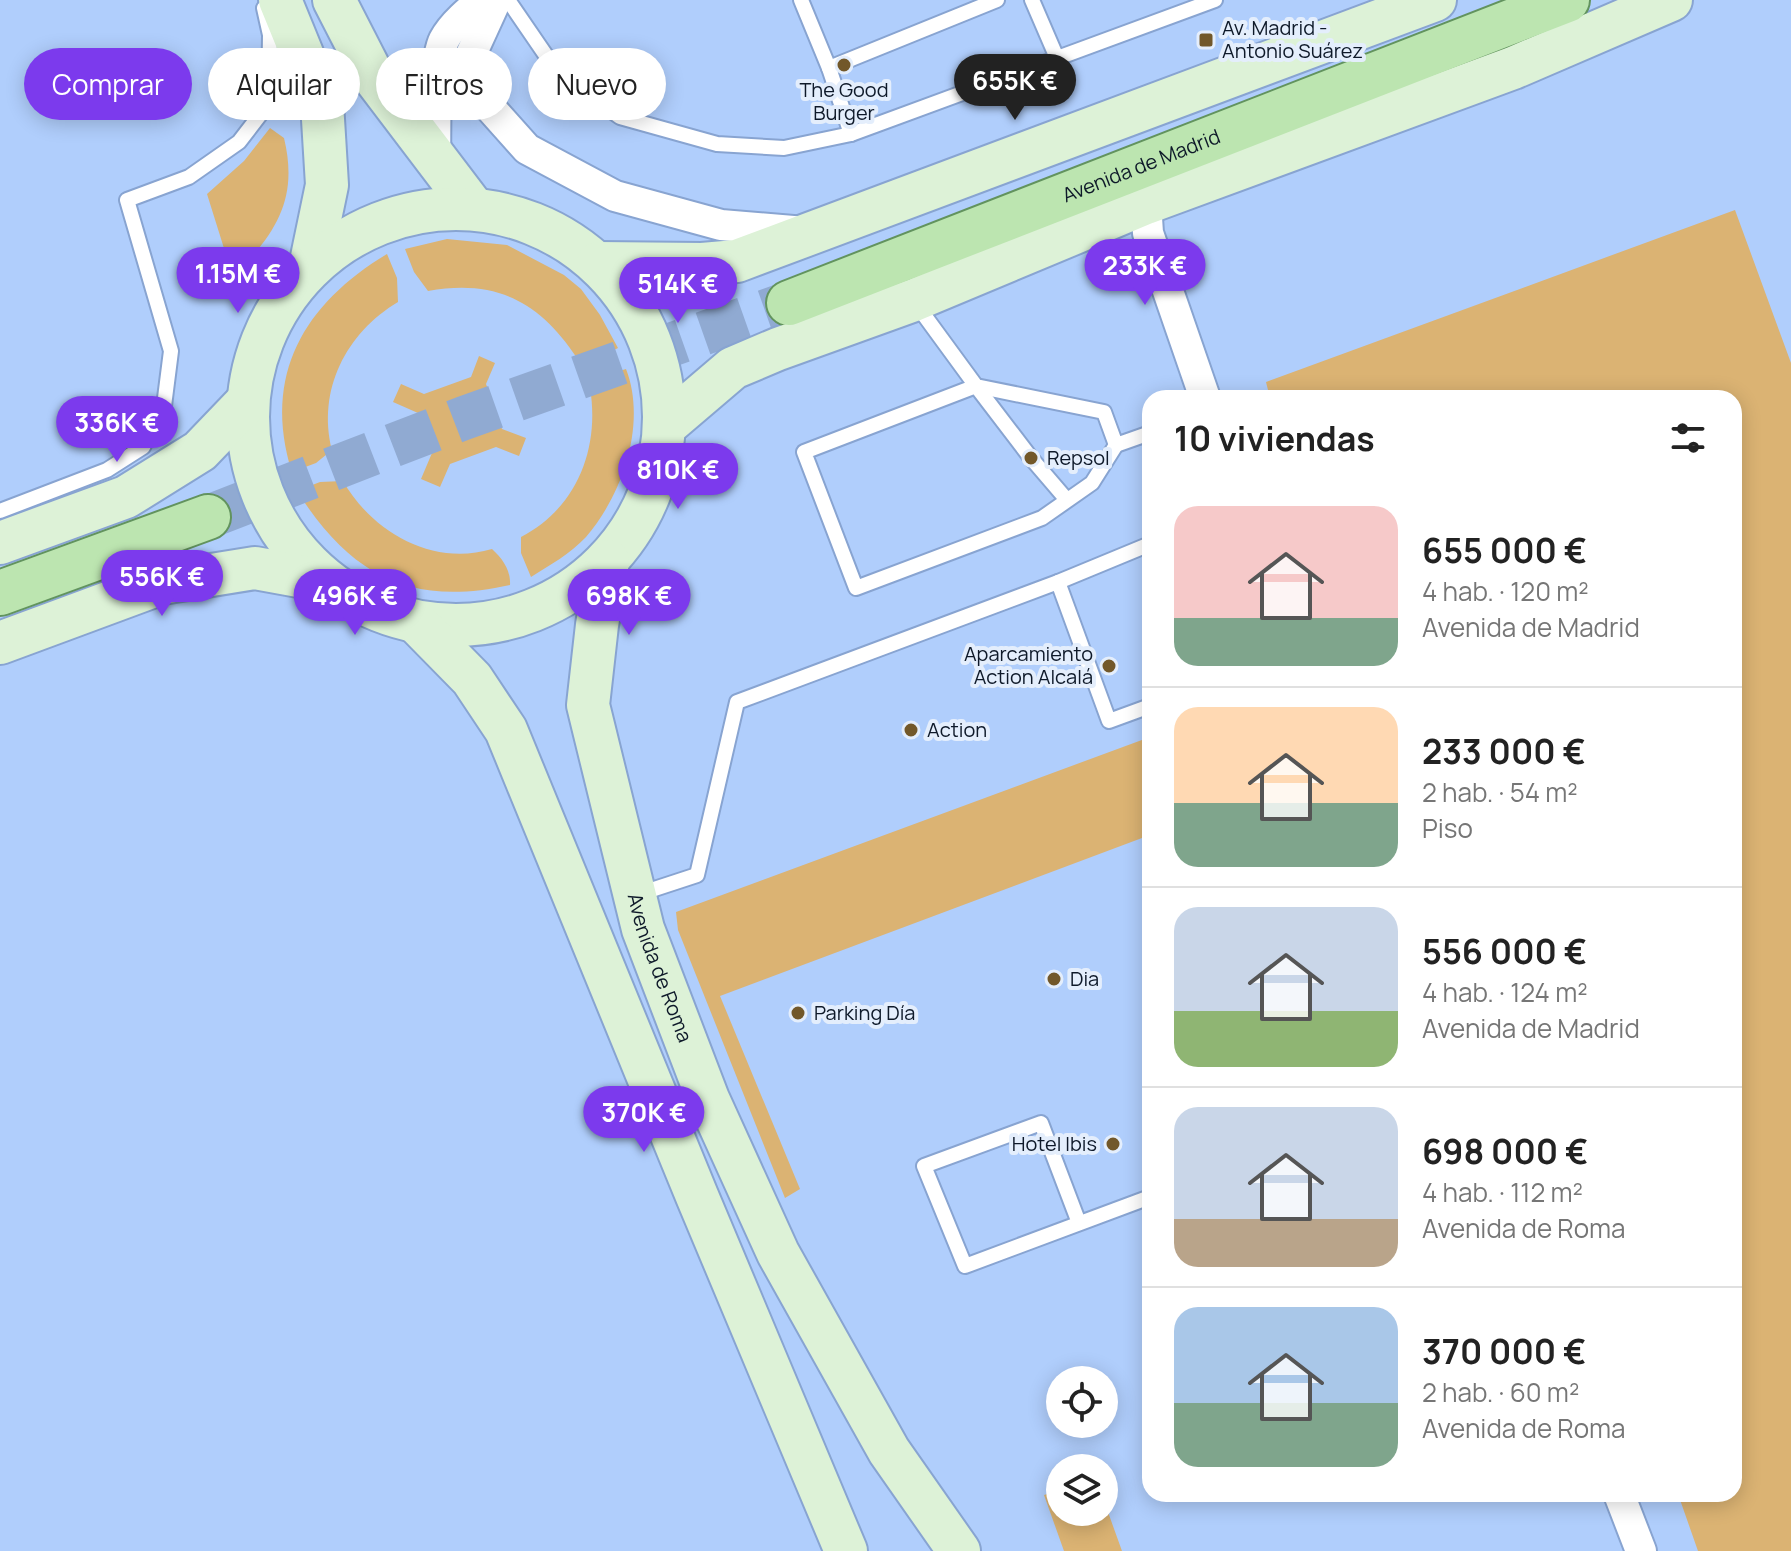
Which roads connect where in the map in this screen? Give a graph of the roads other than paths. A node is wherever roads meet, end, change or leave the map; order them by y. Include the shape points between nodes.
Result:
1 (262, 0) edge
2 (280, 0) edge
3 (484, 0) edge
4 (496, 0) edge
5 (508, 0) edge
6 (801, 0) edge
7 (997, 0) edge
8 (1032, 0) edge
9 (1215, 0) edge
10 (1435, 0) edge
11 (1551, 0) edge
12 (1567, 0) edge
13 (1671, 0) edge
14 (343, 10) edge
15 (1495, 27) junction
16 (1057, 58) junction
17 (829, 68) junction
18 (851, 134) junction
19 (435, 161) junction
20 (1146, 203) junction
21 (474, 209) junction
22 (815, 233) junction
23 (598, 263) junction
24 (310, 267) junction
25 (914, 300) junction
26 (789, 303) tunnel mouth
27 (976, 386) junction
28 (1202, 390) edge
29 (247, 402) junction
30 (665, 426) junction
31 (1142, 436) edge
32 (1116, 445) junction
33 (1067, 500) junction
34 (0, 511) edge
35 (208, 517) tunnel mouth
36 (0, 543) edge
37 (1142, 547) edge
38 (608, 561) junction
39 (326, 581) junction
40 (1058, 582) junction
41 (0, 593) edge
42 (416, 622) junction
43 (0, 643) edge
44 (1142, 709) edge
45 (635, 895) junction
46 (1142, 1200) edge
47 (1079, 1223) junction
48 (1622, 1502) edge
49 (846, 1551) edge
50 (959, 1551) edge
51 (1641, 1551) edge

1 - 34 lane via 270,35 269,103 239,142 189,177 127,200 171,351 164,406 143,447 107,470
2 - 24 street via 322,103 327,185
3 - 19 street via 444,41 437,78
4 - 22 street via 469,59 477,93 527,149 615,196 721,225
5 - 18 lane via 558,73 620,117 717,144 784,148
6 - 17 lane
7 - 17 lane
8 - 16 lane
9 - 16 lane
10 - 22 street
11 - 15 main road, Avenida de Madrid
12 - 15 main road, Avenida de Madrid
13 - 20 street via 1513,68
14 - 19 street via 373,76
15 - 26 main road, Avenida de Madrid
16 - 18 lane
17 - 18 lane
19 - 21 street
20 - 25 street
20 - 28 street via 1148,233
21 - 23 street via 540,226
21 - 24 street via 414,213 358,233
22 - 23 street via 737,261
23 - 30 street via 636,310 659,366
24 - 29 street via 278,306 257,352
25 - 27 lane
25 - 30 street via 733,368
27 - 32 lane via 1104,412
27 - 33 lane
27 - 33 lane via 804,452 856,588 1042,518
29 - 36 street via 200,451 126,497
29 - 39 street via 253,469 280,531
30 - 38 street via 658,475 638,521
31 - 32 lane
32 - 33 lane via 1092,483
35 - 41 main road
37 - 40 lane
38 - 42 street via 552,603 499,620
38 - 45 street, Avenida de Roma via 588,705
39 - 42 street via 369,607
39 - 43 street via 255,568 162,583
40 - 44 lane via 1109,721
40 - 45 lane via 737,702 697,875
42 - 49 street via 472,679 506,730
45 - 50 street, Avenida de Roma via 708,1099 778,1253 889,1451
46 - 47 lane
47 - 47 lane via 1041,1123 924,1166 965,1266
48 - 51 street

